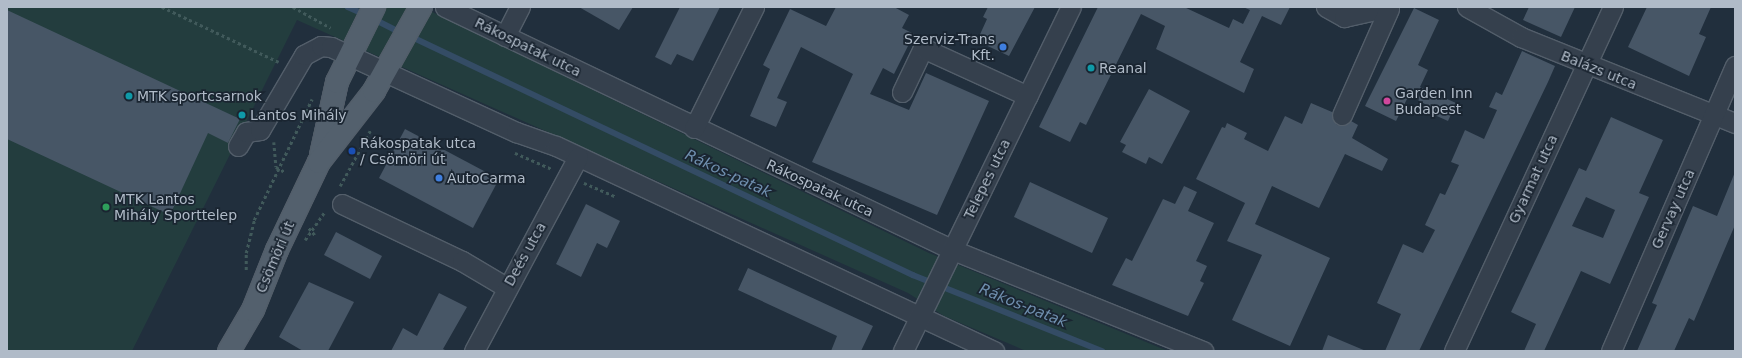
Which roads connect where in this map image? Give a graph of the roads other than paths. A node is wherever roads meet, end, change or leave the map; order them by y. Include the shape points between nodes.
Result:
1 (374, 7) edge
2 (445, 7) edge
3 (520, 7) edge
4 (754, 7) edge
5 (1072, 7) edge
6 (1326, 7) edge
7 (1467, 7) edge
8 (1613, 7) edge
9 (1389, 8) edge
10 (420, 9) edge
11 (505, 36) junction
12 (349, 55) junction
13 (389, 65) junction
14 (1586, 65) junction
15 (1735, 66) edge
16 (902, 92) dead end
17 (1028, 96) junction
18 (1342, 115) dead end
19 (1714, 115) junction
20 (1735, 123) edge
21 (694, 128) junction
22 (238, 146) dead end
23 (578, 157) junction
24 (319, 162) junction
25 (336, 200) road end
26 (953, 250) junction
27 (506, 288) junction
28 (922, 311) junction
29 (229, 351) edge
30 (474, 351) edge
31 (903, 351) edge
32 (994, 351) edge
33 (1203, 351) edge
34 (1454, 351) edge
35 (1611, 351) edge

1 - 12 main road, Csömöri út
2 - 11 street, Rákospatak utca
3 - 11 street
4 - 21 street
5 - 17 street, Telepes utca
6 - 9 street via 1344,17
7 - 14 street, Balázs utca via 1520,37
8 - 14 street, Gyarmat utca
9 - 18 street
10 - 13 main road, Csömöri út
11 - 21 street, Rákospatak utca
12 - 13 street
12 - 22 street via 321,46 304,55 260,130 246,132
12 - 24 main road, Csömöri út via 326,91
13 - 23 street
13 - 24 main road, Csömöri út
14 - 19 street, Balázs utca
14 - 34 street, Gyarmat utca
15 - 19 street, Gervay utca
16 - 17 street via 923,48
17 - 26 street, Telepes utca
19 - 20 street, Balázs utca
19 - 35 street, Gervay utca
21 - 26 street, Rákospatak utca
23 - 27 street, Deés utca
23 - 28 street via 904,306
24 - 29 main road, Csömöri út via 277,250 253,310
25 - 27 street via 455,257
26 - 28 street, Telepes utca
26 - 33 street, Rákospatak utca
27 - 30 street, Deés utca
28 - 31 street, Telepes utca
28 - 32 street

